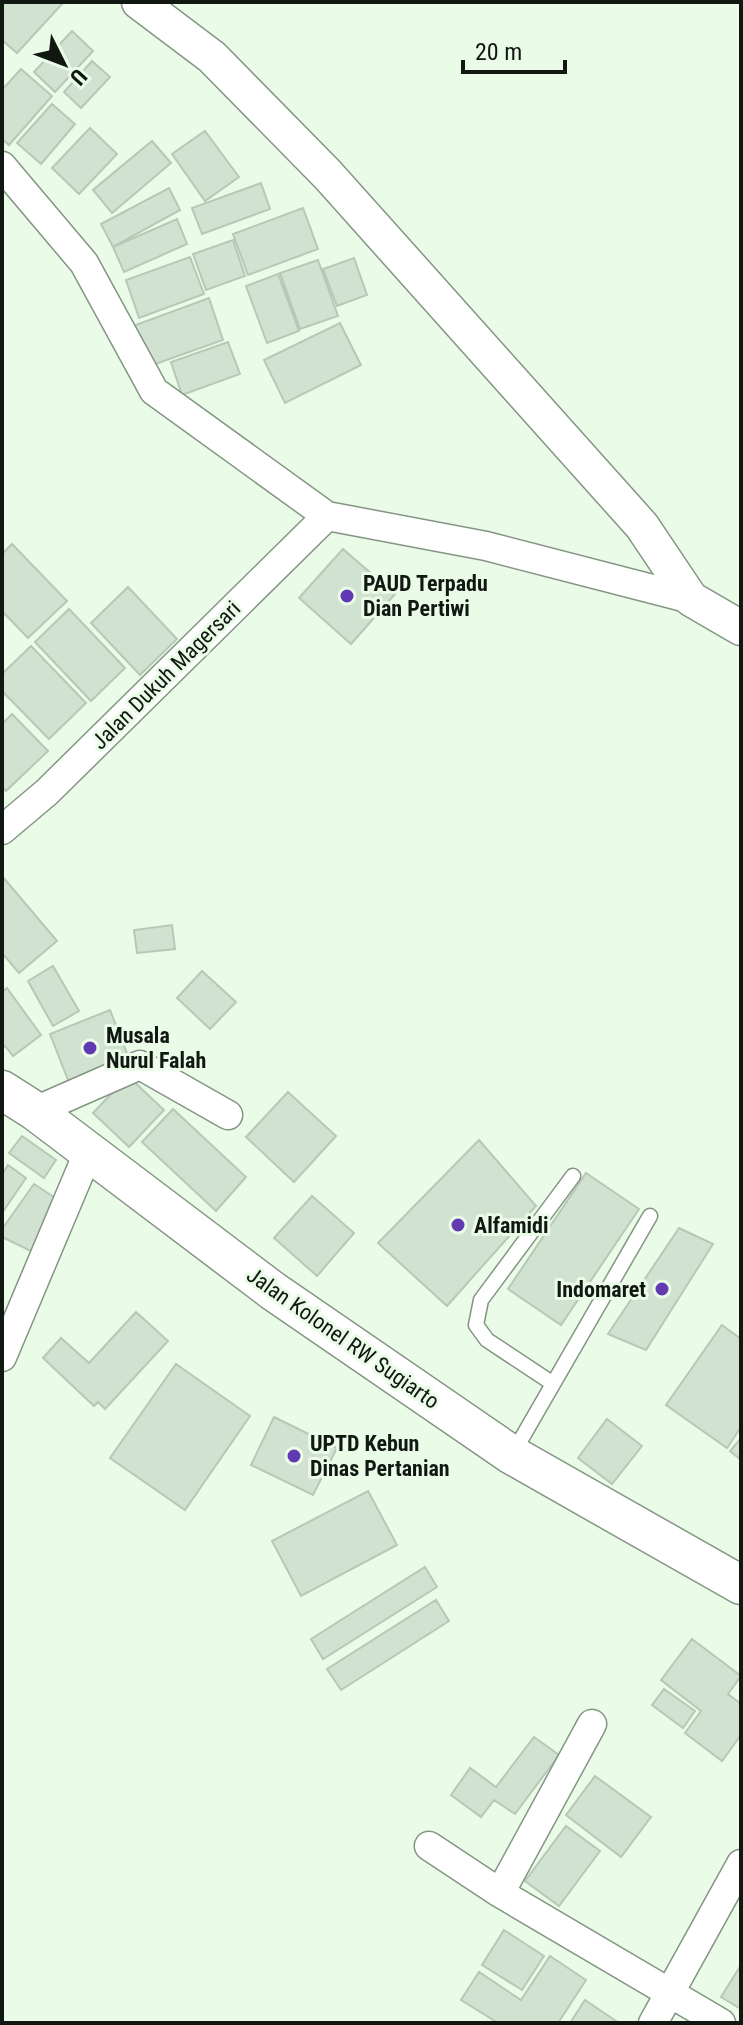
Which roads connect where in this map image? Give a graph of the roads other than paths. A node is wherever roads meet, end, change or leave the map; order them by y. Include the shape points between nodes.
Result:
1 (139, 2) edge
2 (2, 166) edge
3 (327, 516) junction
4 (691, 599) junction
5 (741, 628) edge
6 (2, 830) edge
7 (2, 1090) edge
8 (35, 1111) junction
9 (228, 1115) dead end
10 (88, 1153) junction
11 (573, 1176) dead end
12 (650, 1216) dead end
13 (2, 1357) edge
14 (552, 1383) junction
15 (512, 1455) junction
16 (741, 1585) edge
17 (592, 1724) dead end
18 (429, 1846) dead end
19 (741, 1864) edge
20 (500, 1893) junction
21 (670, 1995) junction
22 (653, 2023) edge
23 (721, 2023) edge

1 - 4 street via 212,57 328,175 642,526
2 - 3 street via 84,263 154,391
3 - 4 street via 486,546
3 - 6 street, Jalan Dukuh Magersari
4 - 5 street
7 - 8 main road, Jalan Kolonel RW Sugiarto
8 - 9 street via 140,1065
8 - 10 main road, Jalan Kolonel RW Sugiarto
10 - 13 street
10 - 15 main road, Jalan Kolonel RW Sugiarto via 273,1291
11 - 14 lane via 481,1300 476,1325 487,1340
12 - 14 lane
14 - 15 lane
15 - 16 main road, Jalan Kolonel RW Sugiarto
17 - 20 street
18 - 20 street
19 - 21 street
20 - 21 street
21 - 22 street
21 - 23 street

